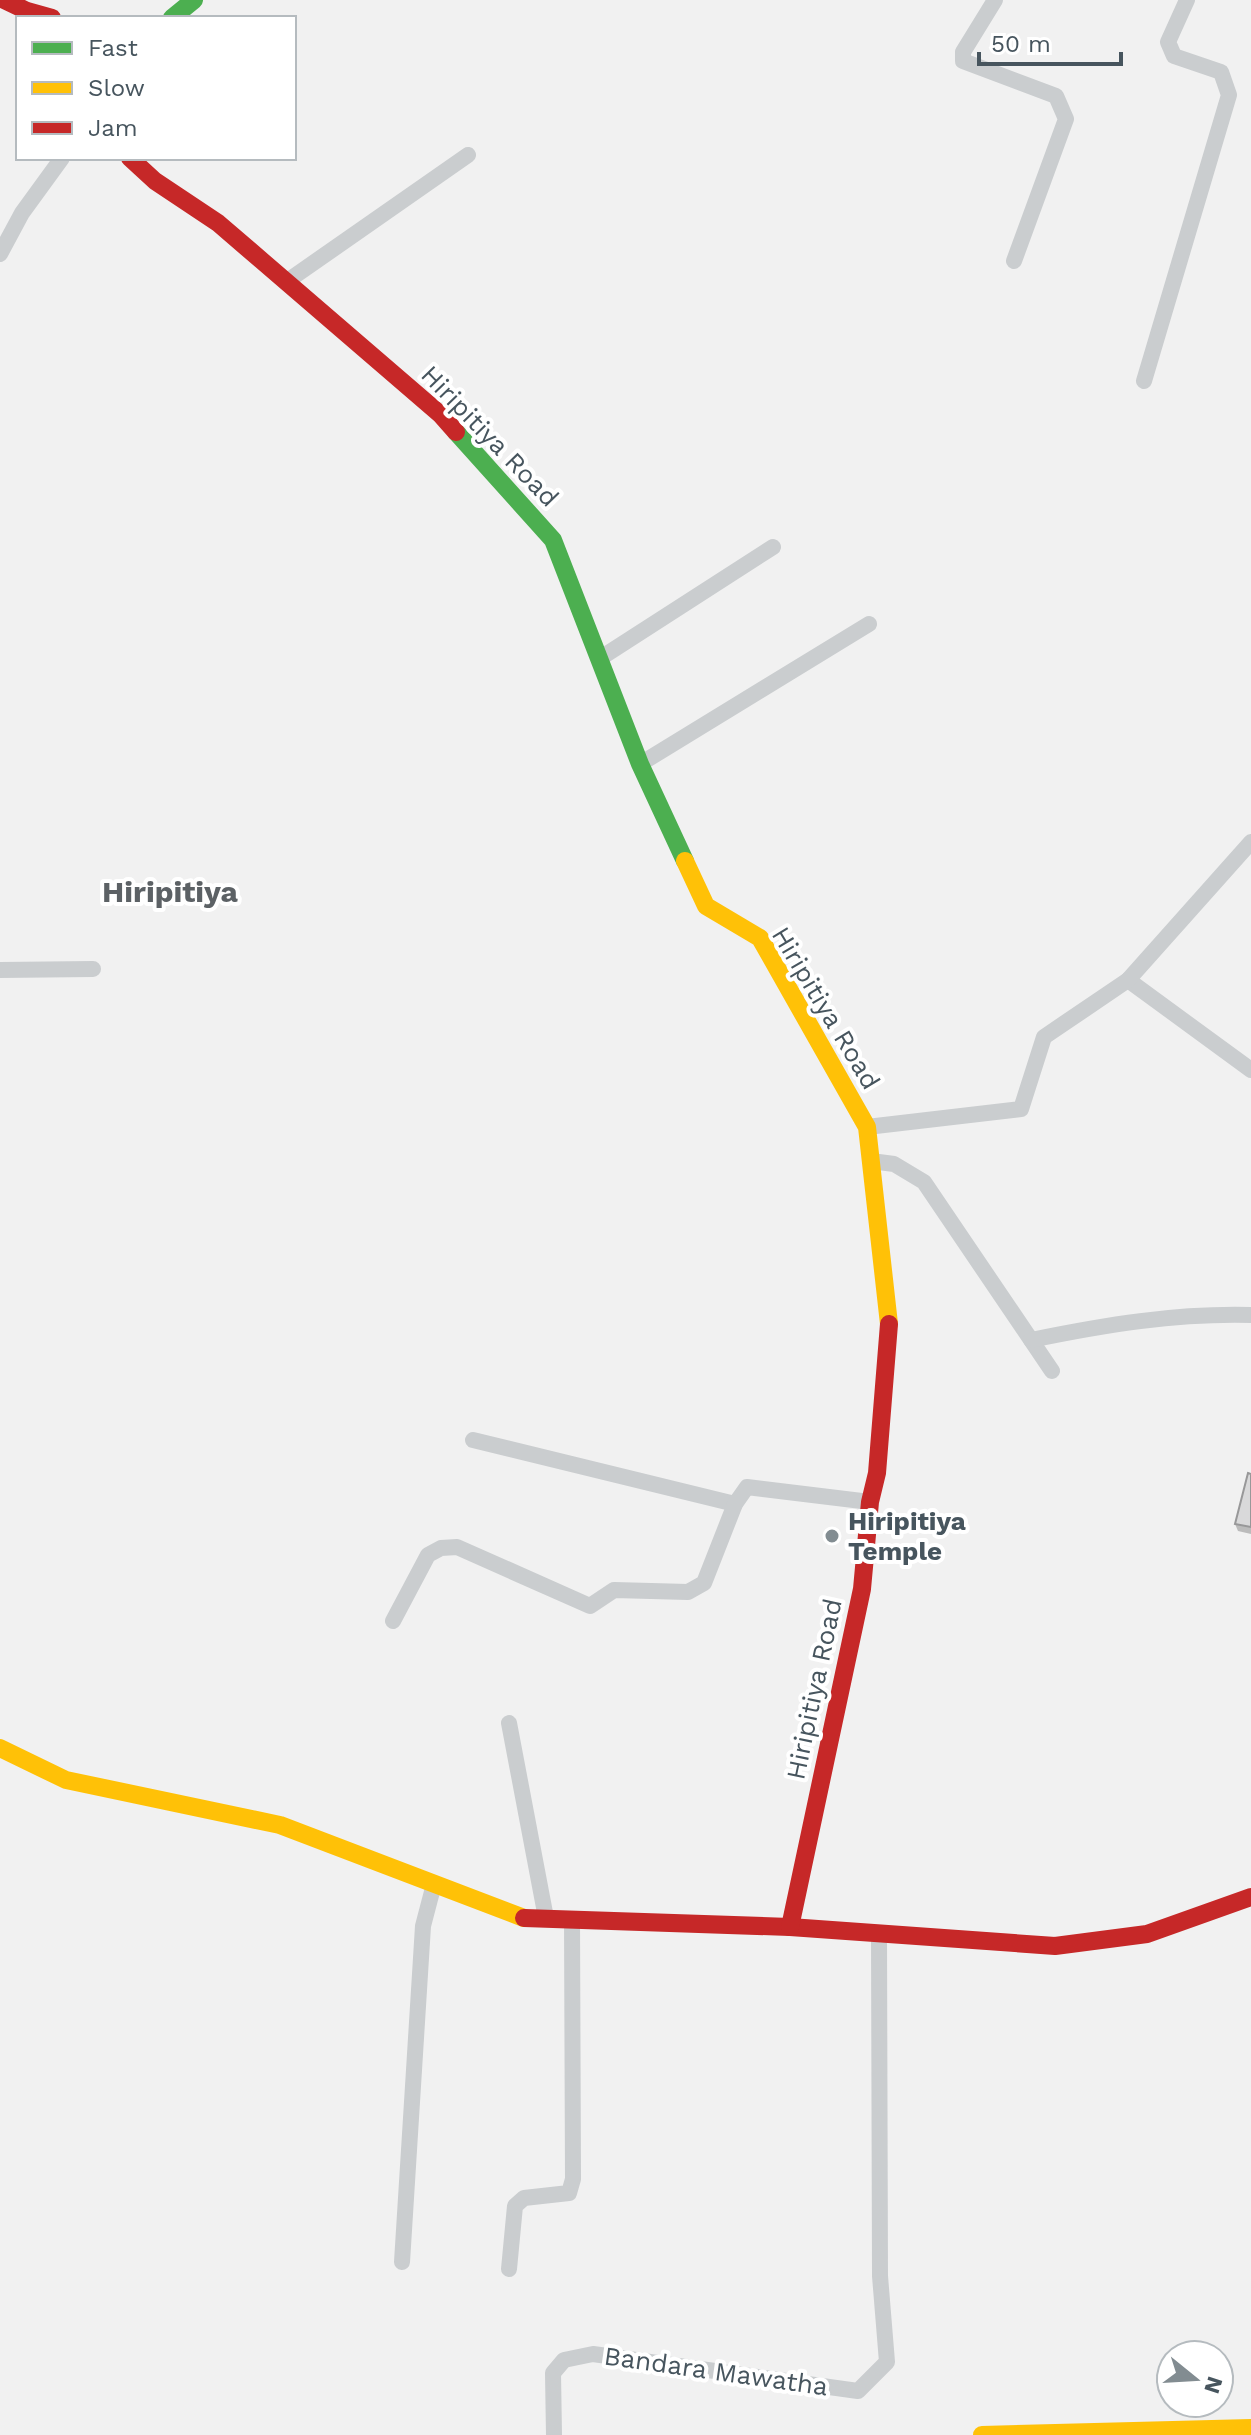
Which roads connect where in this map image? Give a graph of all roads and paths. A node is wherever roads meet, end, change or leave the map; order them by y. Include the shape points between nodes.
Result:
1 (4, 0) edge
2 (194, 0) edge
3 (995, 0) edge
4 (1187, 0) edge
5 (45, 16) edge
6 (174, 16) edge
7 (468, 155) dead end
8 (61, 160) edge
9 (132, 160) edge
10 (0, 254) edge
11 (1014, 261) dead end
12 (286, 282) junction
13 (1144, 381) dead end
14 (773, 547) dead end
15 (869, 624) dead end
16 (599, 659) junction
17 (640, 764) junction
18 (1251, 842) edge
19 (93, 969) dead end
20 (0, 970) edge
21 (1128, 980) junction
22 (1251, 1070) edge
23 (867, 1127) junction
24 (871, 1161) junction
25 (1251, 1315) edge
26 (1031, 1340) junction
27 (1052, 1371) dead end
28 (473, 1440) dead end
29 (870, 1502) junction
30 (735, 1504) junction
31 (393, 1621) dead end
32 (509, 1723) dead end
33 (0, 1748) edge
34 (434, 1884) junction
35 (1251, 1897) edge
36 (546, 1918) junction
37 (572, 1919) junction
38 (790, 1927) junction
39 (879, 1935) junction
40 (402, 2262) dead end
41 (509, 2269) dead end
42 (1251, 2428) edge
43 (554, 2435) edge
44 (982, 2435) edge

1 - 5 main road
2 - 6 main road
3 - 11 street via 963,52 963,61 1056,96 1066,119
4 - 13 street via 1168,42 1174,56 1221,72 1229,95
7 - 12 street
8 - 10 street
9 - 12 main road, Hiripitiya Road
12 - 16 main road, Hiripitiya Road via 441,415 553,540
14 - 16 street
15 - 17 street
16 - 17 main road, Hiripitiya Road
17 - 23 main road, Hiripitiya Road via 706,906 760,938
18 - 21 street
19 - 20 street
21 - 22 street
21 - 23 street via 1044,1037 1021,1109
23 - 24 main road, Hiripitiya Road
24 - 26 street via 894,1164 924,1182
24 - 29 main road, Hiripitiya Road via 890,1333
25 - 26 street via 1124,1323
26 - 27 street
28 - 30 street
29 - 30 street via 747,1487
29 - 38 main road, Hiripitiya Road via 862,1589
30 - 31 street via 704,1583 688,1592 614,1590 590,1606 457,1547 441,1548 428,1555
32 - 36 street
33 - 34 main road via 66,1780 280,1825
34 - 36 main road via 519,1918
34 - 40 street via 423,1926
35 - 39 main road via 1147,1934 1055,1946
36 - 37 main road
37 - 38 main road
37 - 41 street via 573,2179 569,2193 524,2198 515,2206
38 - 39 main road
39 - 43 street, Bandara Mawatha via 880,2276 887,2362 858,2391 593,2354 564,2360 553,2373
42 - 44 main road

